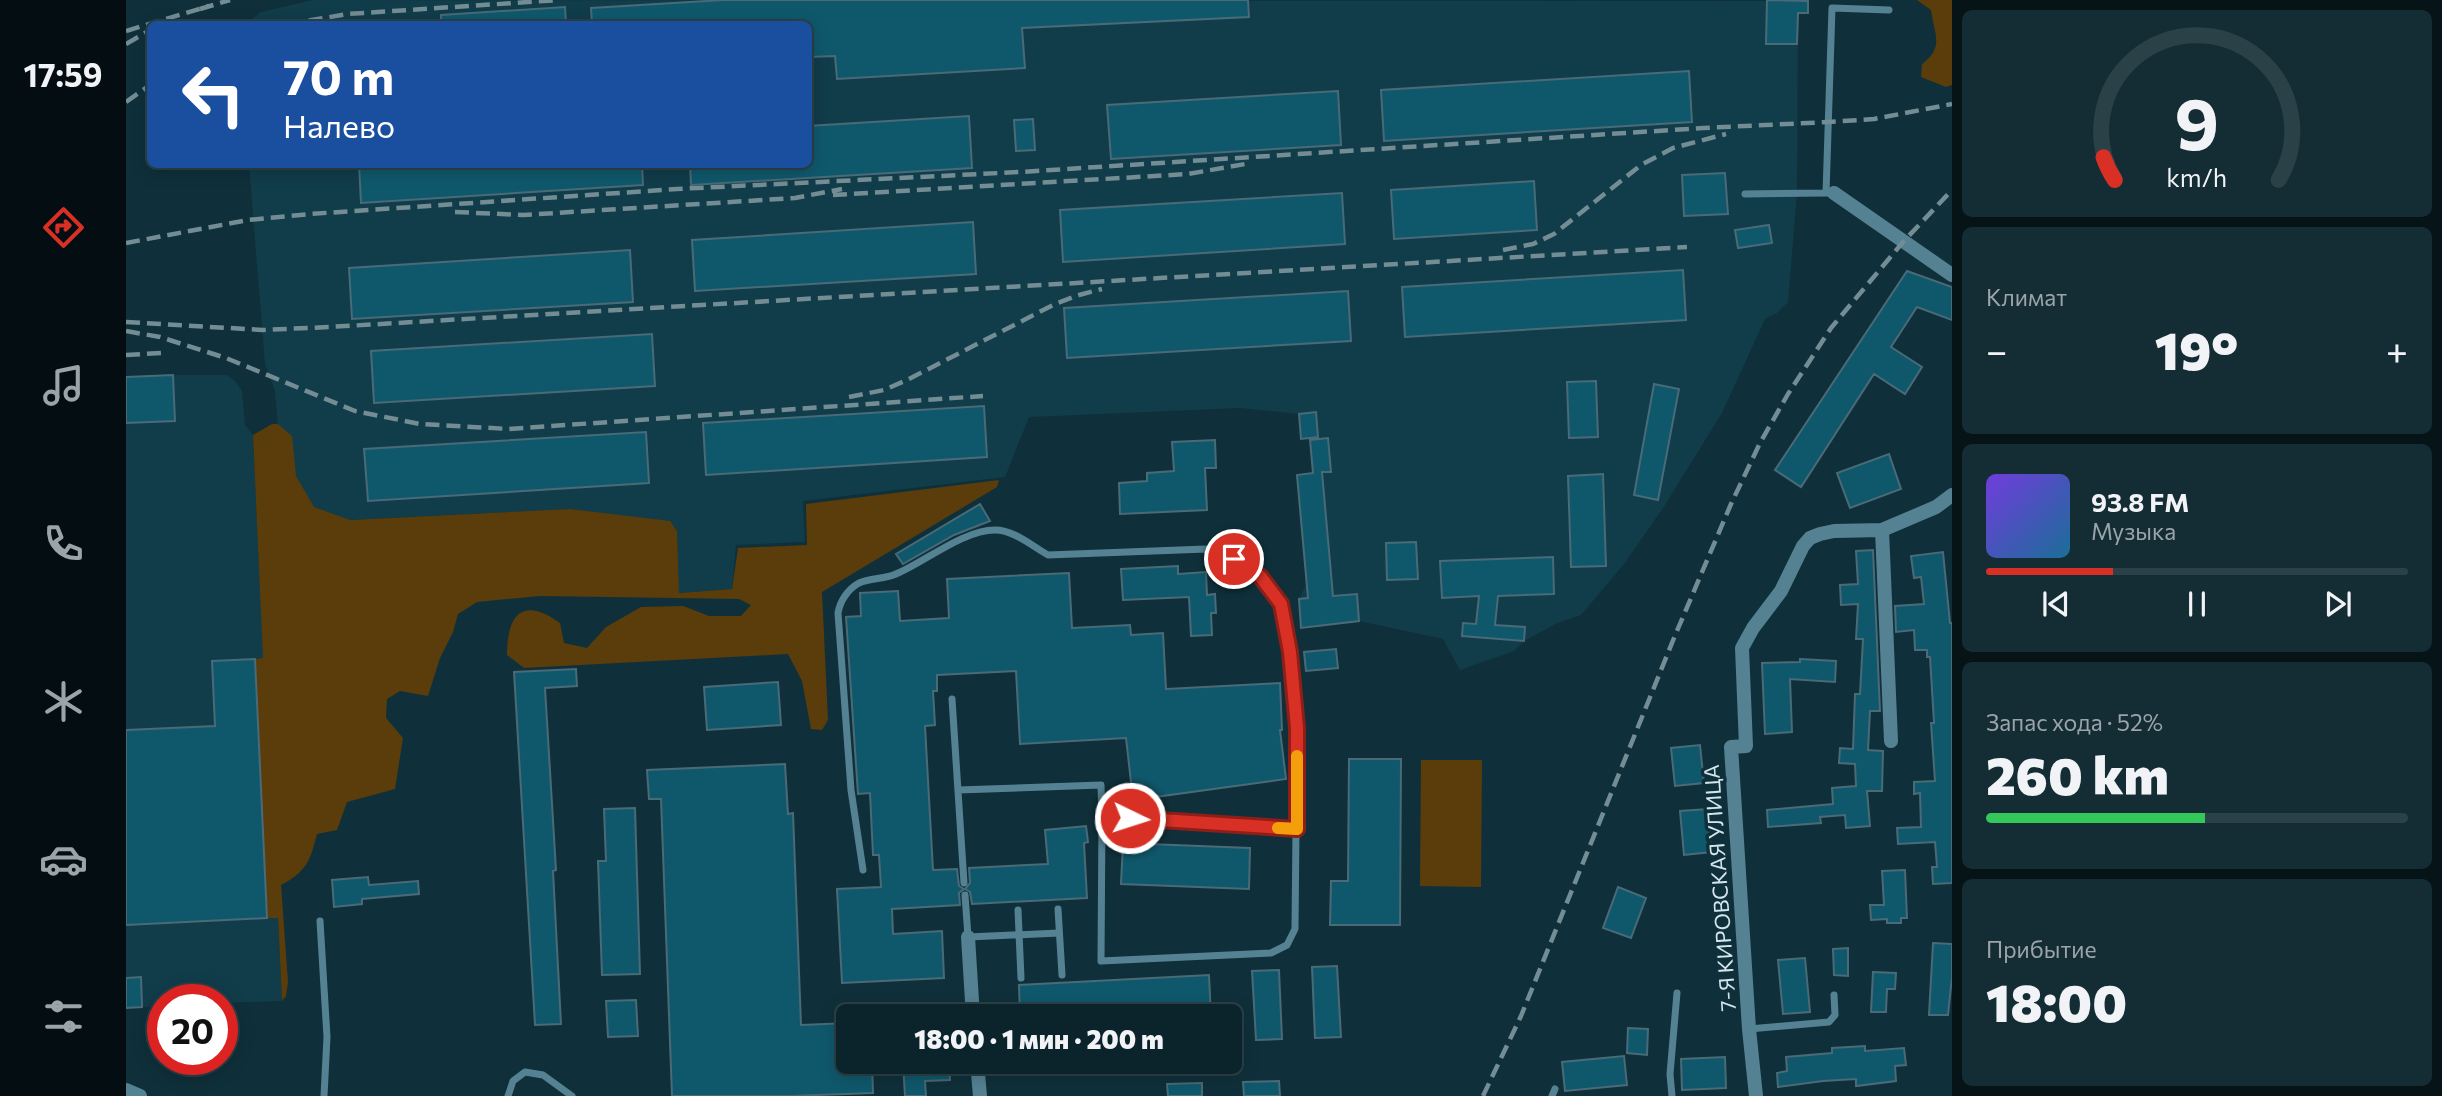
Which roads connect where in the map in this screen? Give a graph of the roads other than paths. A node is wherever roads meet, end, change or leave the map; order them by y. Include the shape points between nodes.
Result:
1 (1889, 10) dead end
2 (1830, 193) junction
3 (1745, 194) dead end
4 (1952, 275) edge
5 (1952, 495) edge
6 (1882, 530) junction
7 (952, 699) dead end
8 (1891, 741) dead end
9 (958, 790) junction
10 (1102, 816) junction
11 (1297, 829) junction
12 (863, 870) dead end
13 (964, 883) dead end
14 (965, 895) dead end
15 (1058, 909) dead end
16 (1017, 910) dead end
17 (320, 921) dead end
18 (1059, 933) junction
19 (1019, 935) junction
20 (968, 937) junction
21 (1062, 975) dead end
22 (1021, 978) dead end
23 (1677, 993) dead end
24 (1834, 995) dead end
25 (972, 1004) edge
26 (1749, 1029) junction
27 (978, 1074) edge
28 (324, 1096) edge
29 (508, 1096) edge
30 (572, 1096) edge
31 (980, 1096) edge
32 (1672, 1096) edge
33 (1756, 1096) edge

1 - 2 lane via 1832,8
2 - 3 lane
2 - 4 street
5 - 6 street
6 - 8 street
6 - 26 street, 7-Я КИРОВСКАЯ УЛИЦА via 1833,531 1810,538 1742,648 1745,746 1731,747
7 - 9 lane
9 - 10 lane via 1101,785
9 - 13 lane
10 - 11 lane
10 - 11 lane via 1101,961 1272,953 1287,944 1295,929
11 - 12 lane via 1297,728 1290,652 1281,604 1260,576 1234,559 1206,549 1048,555 1016,534 995,530 971,535 894,576 860,583 839,604 850,790
14 - 20 lane
15 - 18 lane
16 - 19 lane
17 - 28 lane via 327,1037
18 - 19 lane
18 - 21 lane
19 - 20 lane
19 - 22 lane
20 - 25 street
23 - 32 lane
24 - 26 lane via 1835,1015 1829,1022
26 - 33 street, 7-Я КИРОВСКАЯ УЛИЦА
27 - 31 street
29 - 30 lane via 513,1081 525,1072 543,1075

